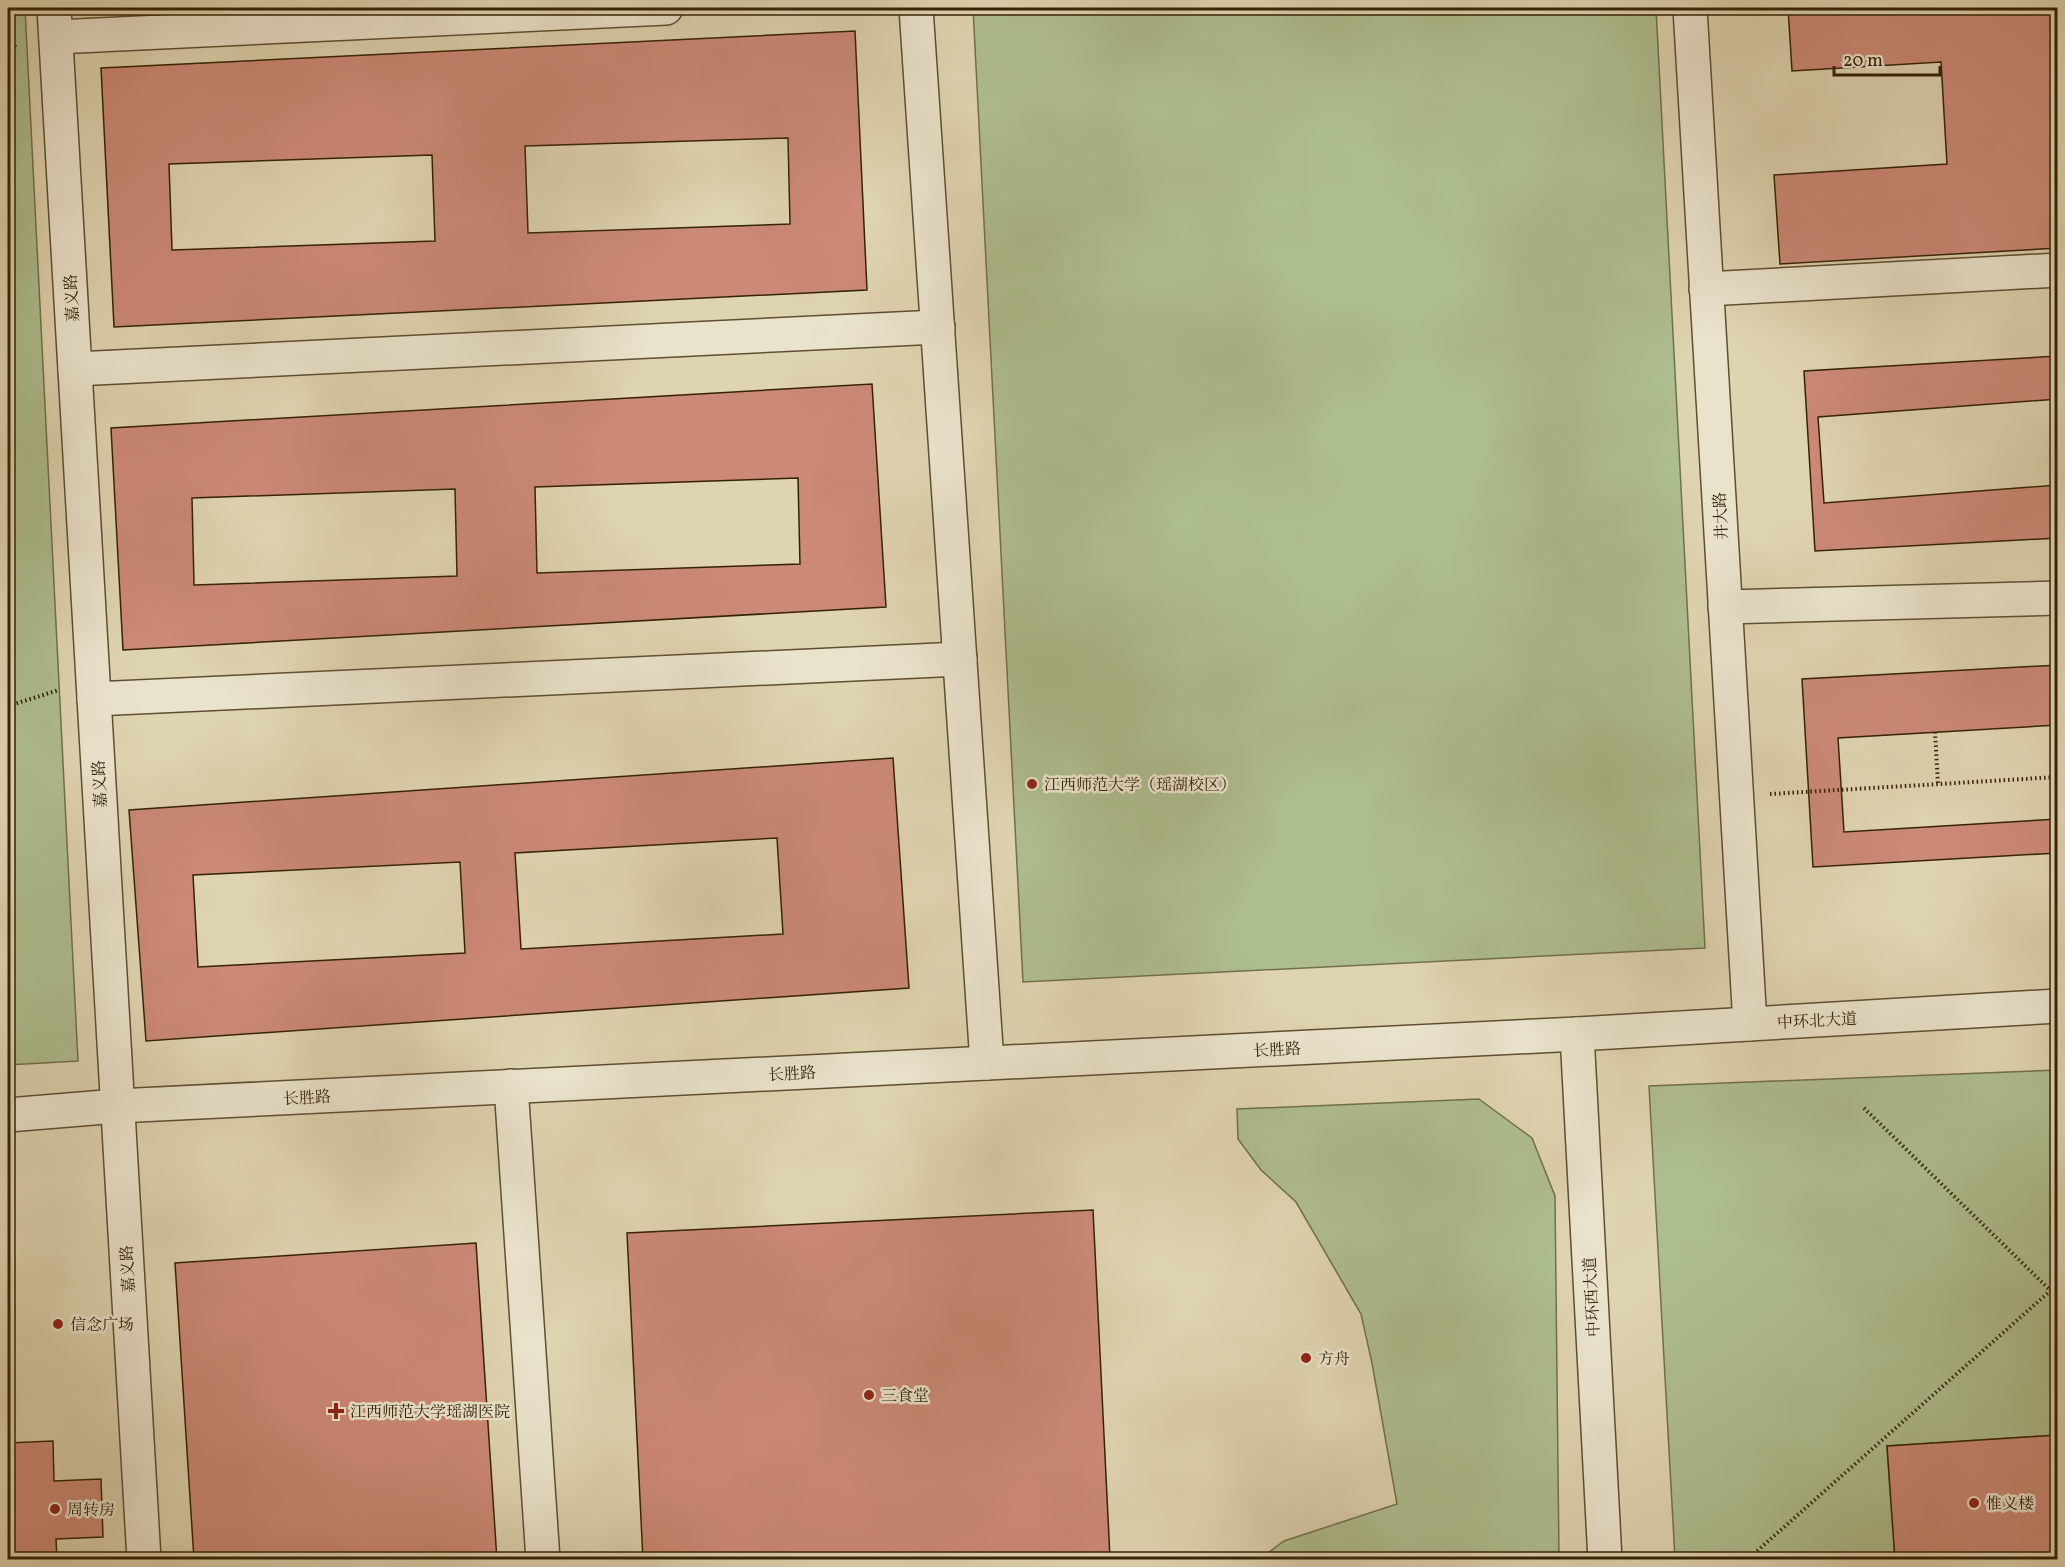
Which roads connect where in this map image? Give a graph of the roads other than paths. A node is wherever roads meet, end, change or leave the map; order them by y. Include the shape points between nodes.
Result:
1 (666, 8) edge
2 (916, 8) edge
3 (1690, 8) edge
4 (55, 22) edge
5 (2058, 270) edge
6 (1706, 289) junction
7 (938, 327) junction
8 (75, 369) junction
9 (2058, 598) edge
10 (1725, 607) junction
11 (960, 659) junction
12 (94, 699) junction
13 (2058, 1006) edge
14 (1750, 1024) junction
15 (1577, 1034) junction
16 (987, 1063) junction
17 (511, 1086) junction
18 (117, 1106) junction
19 (8, 1115) edge
20 (144, 1560) edge
21 (543, 1560) edge
22 (1605, 1560) edge

1 - 4 street
2 - 7 street
3 - 6 street, 井大路
4 - 8 street, 嘉义路
5 - 6 street
6 - 10 street, 井大路
7 - 8 street
7 - 11 street
8 - 12 street, 嘉义路
9 - 10 street
10 - 14 street, 井大路
11 - 12 street
11 - 16 street
12 - 18 street, 嘉义路
13 - 14 street, 中环北大道
14 - 15 street, 中环北大道
15 - 16 street, 长胜路
15 - 22 street, 中环西大道
16 - 17 street, 长胜路
17 - 18 street, 长胜路
17 - 21 street
18 - 19 street, 长胜路
18 - 20 street, 嘉义路

